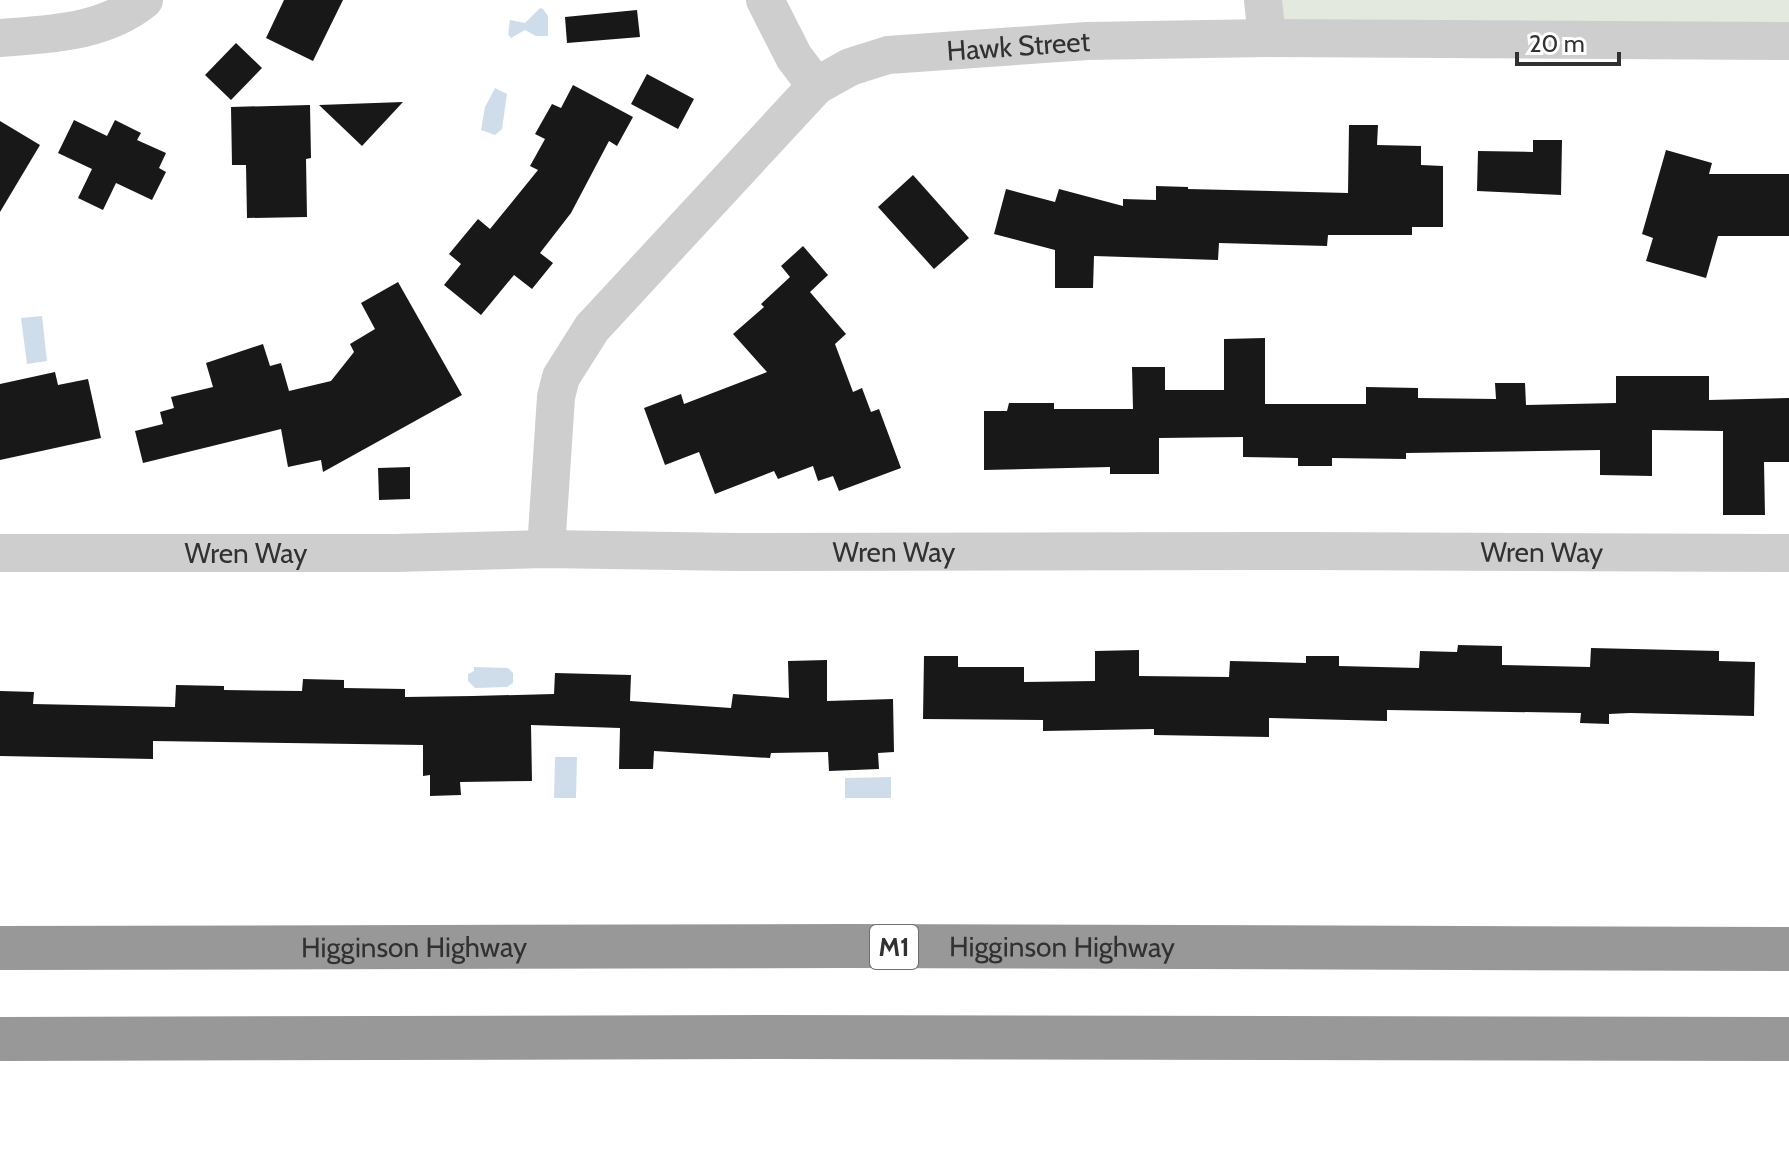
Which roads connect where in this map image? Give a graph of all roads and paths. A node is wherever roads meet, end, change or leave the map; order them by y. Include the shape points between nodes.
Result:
1 (144, 0) edge
2 (765, 0) edge
3 (1263, 0) edge
4 (0, 38) edge
5 (1267, 38) junction
6 (1789, 41) edge
7 (816, 86) junction
8 (546, 549) junction
9 (0, 553) edge
10 (1789, 553) edge
11 (0, 948) edge
12 (1789, 949) edge
13 (0, 1039) edge
14 (1789, 1039) edge

1 - 4 street via 94,27
2 - 7 street via 794,57
3 - 5 street
5 - 6 street, Hawk Street
5 - 7 street, Hawk Street via 1087,41 888,55 850,67
7 - 8 street, Hawk Street via 630,285 572,356 556,397
8 - 9 street, Wren Way
8 - 10 street, Wren Way
11 - 12 highway, Higginson Highway / M1
13 - 14 highway

